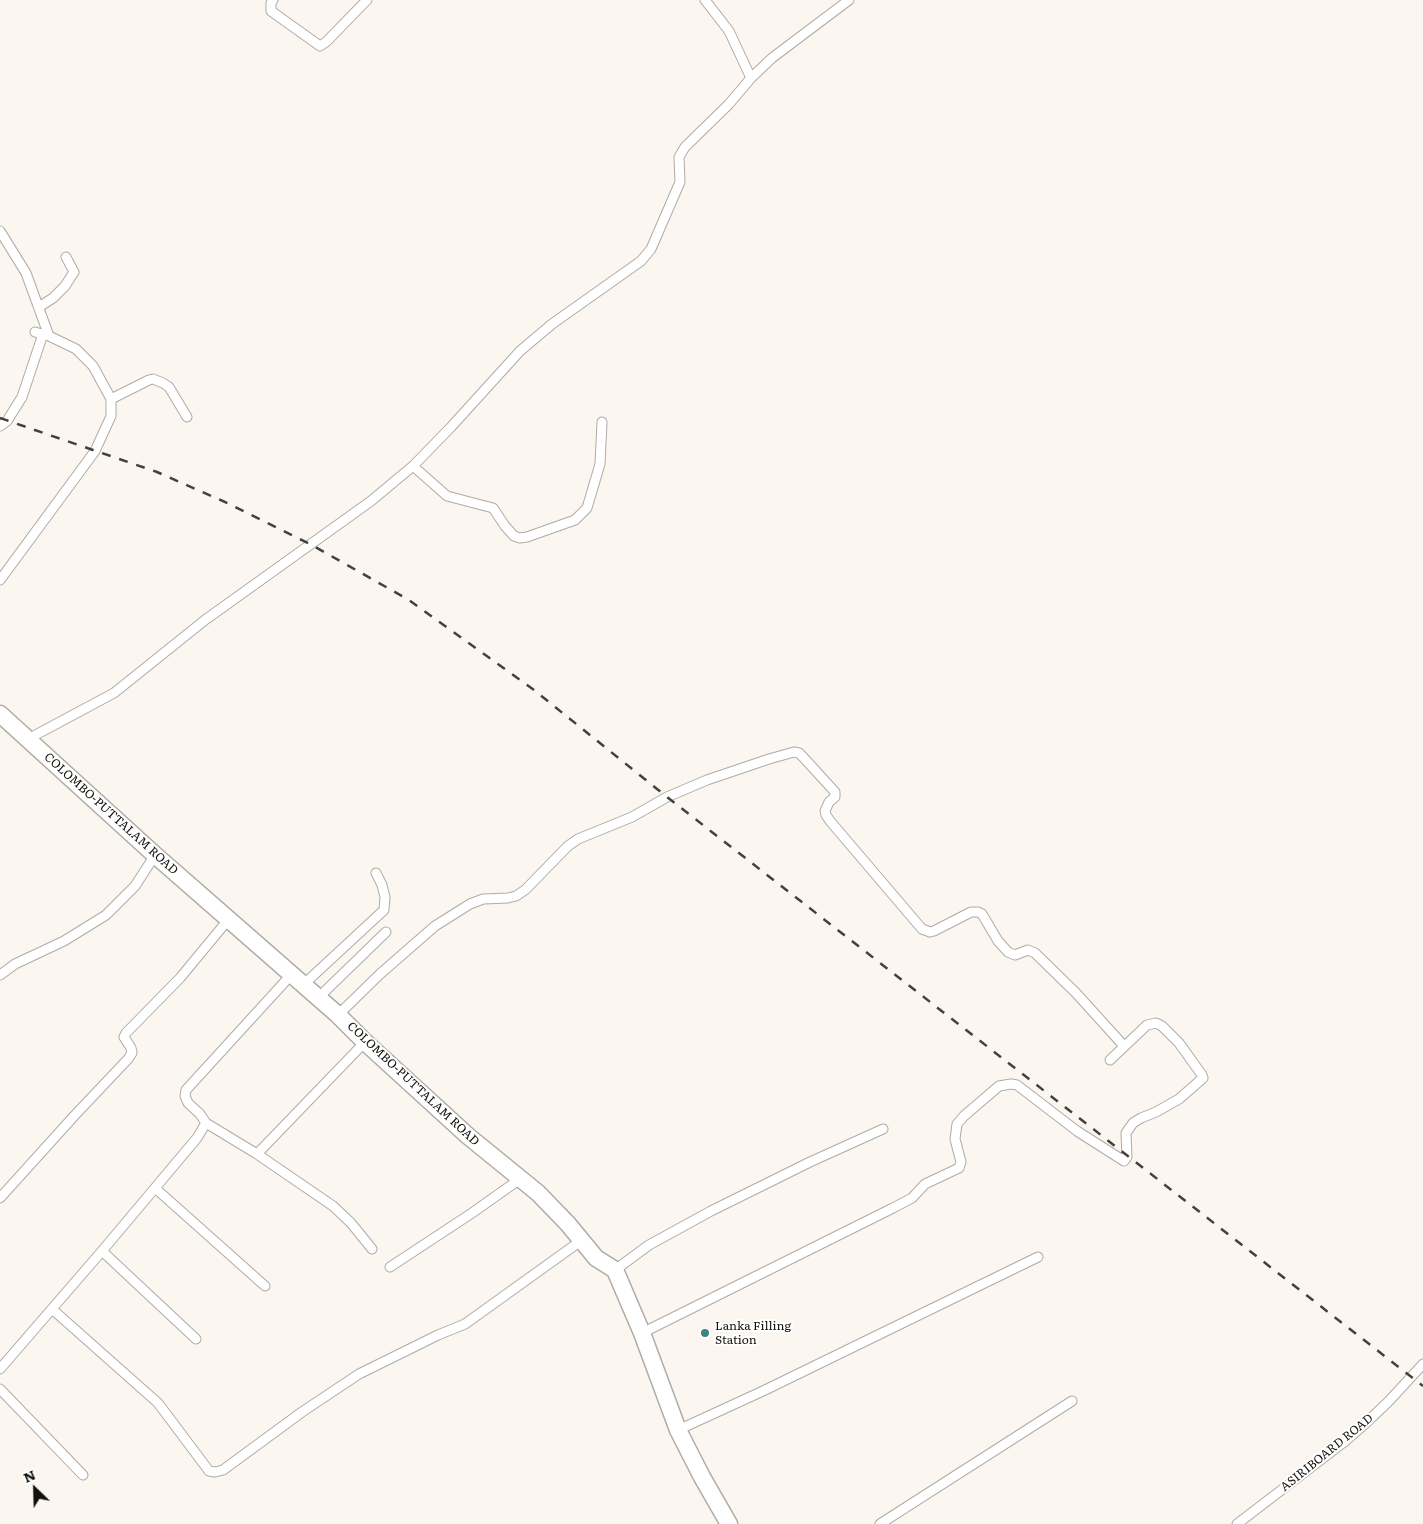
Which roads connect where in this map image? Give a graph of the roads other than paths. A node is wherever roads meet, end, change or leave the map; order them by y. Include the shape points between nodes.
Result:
1 (273, 0) edge
2 (367, 0) edge
3 (706, 0) edge
4 (849, 0) edge
5 (750, 78) junction
6 (0, 232) edge
7 (66, 257) dead end
8 (39, 308) junction
9 (42, 334) junction
10 (111, 399) junction
11 (187, 417) dead end
12 (602, 422) dead end
13 (0, 426) edge
14 (413, 466) junction
15 (0, 580) edge
16 (0, 714) edge
17 (28, 739) junction
18 (155, 855) junction
19 (376, 873) dead end
20 (228, 920) junction
21 (386, 932) dead end
22 (0, 976) edge
23 (297, 980) junction
24 (318, 998) junction
25 (338, 1015) junction
26 (364, 1042) junction
27 (1124, 1046) junction
28 (1110, 1060) dead end
29 (206, 1123) junction
30 (882, 1130) dead end
31 (258, 1154) junction
32 (520, 1179) junction
33 (155, 1188) junction
34 (0, 1198) edge
35 (582, 1240) junction
36 (372, 1249) dead end
37 (102, 1251) junction
38 (1038, 1257) dead end
39 (390, 1267) dead end
40 (615, 1270) junction
41 (265, 1286) dead end
42 (52, 1309) junction
43 (642, 1333) junction
44 (196, 1339) dead end
45 (1423, 1364) edge
46 (0, 1369) edge
47 (0, 1389) edge
48 (1072, 1401) dead end
49 (678, 1430) junction
50 (83, 1475) dead end
51 (729, 1524) edge
52 (880, 1524) edge
53 (1237, 1524) edge

1 - 2 street via 271,11 320,46
3 - 5 street via 729,31
4 - 5 street
5 - 14 street via 679,157 680,182 651,249 641,261 552,324 520,351
6 - 8 street via 26,273
7 - 8 street via 74,272 65,286
8 - 9 street
9 - 10 street via 76,349 93,366
9 - 13 street via 22,397 7,421
10 - 11 street via 153,379 169,387
10 - 15 street via 111,416 95,451
12 - 14 street via 600,464 587,508 575,520 526,537 514,536 493,508 447,496
14 - 17 street via 371,501 204,620 114,693
16 - 17 highway, COLOMBO-PUTTALAM ROAD
17 - 18 highway, COLOMBO-PUTTALAM ROAD
18 - 20 highway, COLOMBO-PUTTALAM ROAD
18 - 22 street via 135,886 106,915 64,941 15,964
19 - 23 street via 385,897 384,910
20 - 23 highway, COLOMBO-PUTTALAM ROAD
20 - 34 street via 180,978 126,1033 124,1037 132,1053 128,1060
21 - 24 street
23 - 24 highway, COLOMBO-PUTTALAM ROAD
23 - 29 street via 186,1090 188,1103
24 - 25 highway, COLOMBO-PUTTALAM ROAD
25 - 26 highway, COLOMBO-PUTTALAM ROAD
25 - 27 street via 435,926 483,899 516,896 578,839 707,780 794,752 799,753 835,792 825,811 830,821 922,929 930,932 971,912 982,914 1008,952 1015,955 1028,950 1034,953
26 - 31 street
26 - 32 highway, COLOMBO-PUTTALAM ROAD
27 - 28 street
27 - 43 street via 1147,1025 1159,1024 1179,1043 1203,1077 1179,1099 1133,1123 1126,1133 1127,1157 1124,1162 1017,1085 999,1086 957,1124 955,1139 961,1162 959,1168 925,1184 912,1198 893,1208
29 - 31 street
29 - 33 street
30 - 40 street via 712,1211 649,1245
31 - 36 street via 333,1206
32 - 35 highway, COLOMBO-PUTTALAM ROAD via 538,1193
32 - 39 street
33 - 37 street
33 - 41 street
35 - 40 highway, COLOMBO-PUTTALAM ROAD via 596,1258
35 - 42 street via 465,1324 358,1374 223,1470 215,1472 209,1471 158,1403
37 - 42 street
37 - 44 street
38 - 49 street
40 - 43 highway
42 - 46 street
43 - 49 highway
45 - 53 street, ASIRIBOARD ROAD via 1344,1442
47 - 50 street
48 - 52 street
49 - 51 highway

